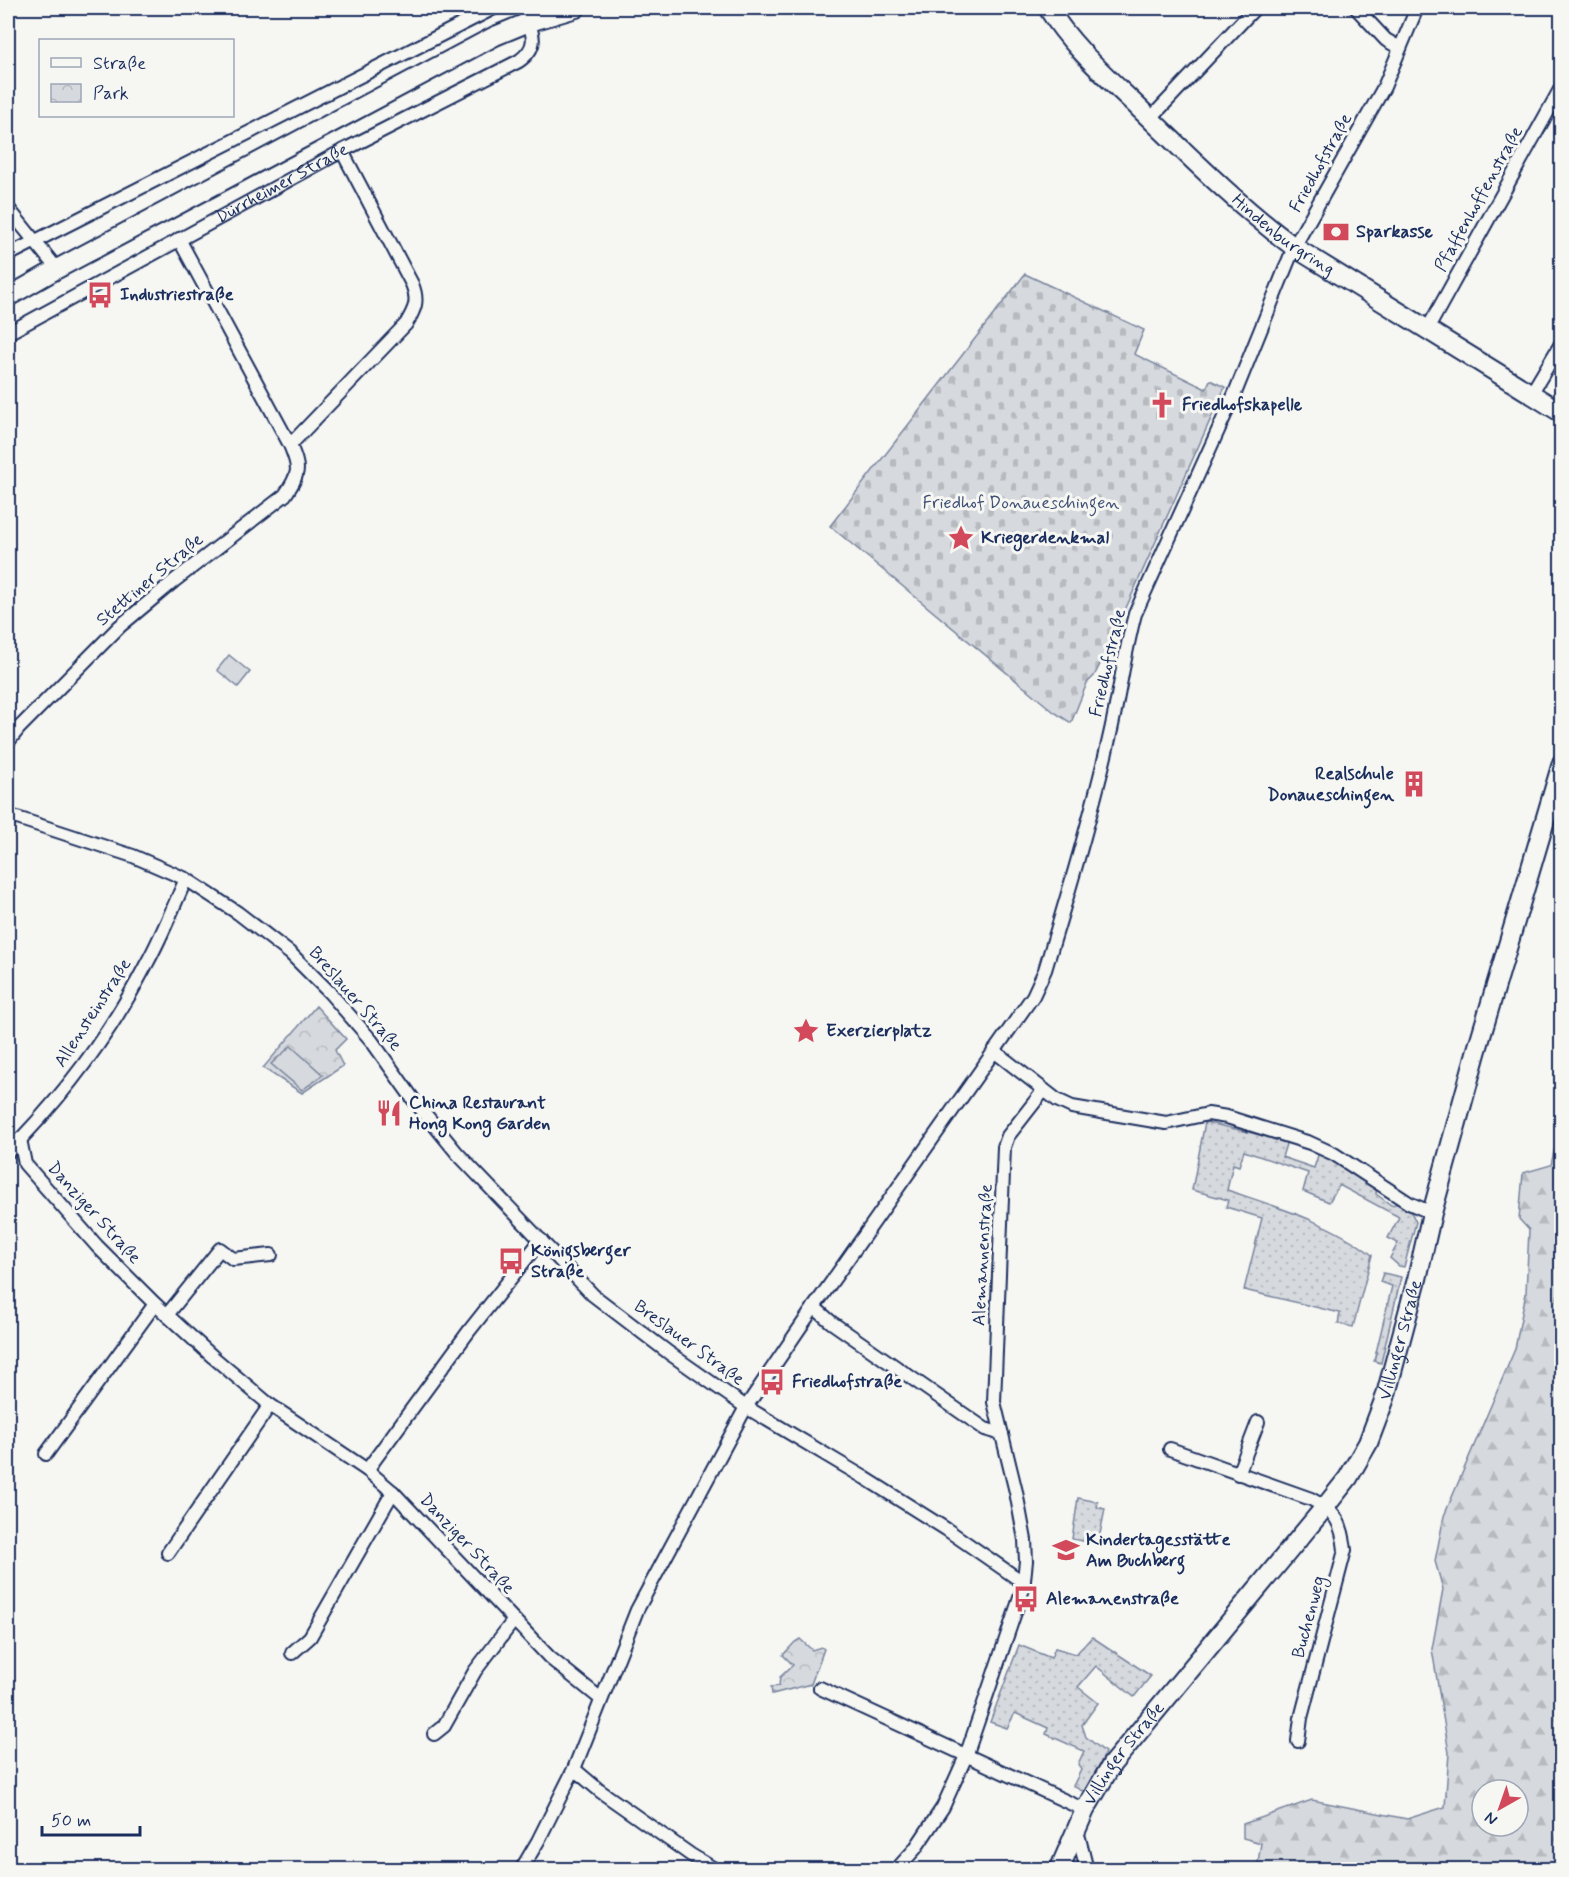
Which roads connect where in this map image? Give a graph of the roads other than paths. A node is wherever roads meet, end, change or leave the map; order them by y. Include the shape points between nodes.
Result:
1 (494, 8) edge
2 (576, 8) edge
3 (1048, 8) edge
4 (1255, 8) edge
5 (1356, 8) edge
6 (1417, 8) edge
7 (525, 15) edge
8 (1400, 48) junction
9 (1562, 86) edge
10 (1150, 119) junction
11 (342, 151) junction
12 (8, 208) edge
13 (179, 238) junction
14 (34, 240) junction
15 (1294, 247) junction
16 (8, 255) edge
17 (57, 269) junction
18 (8, 297) edge
19 (1427, 330) junction
20 (8, 333) edge
21 (1562, 342) edge
22 (1531, 394) junction
23 (1562, 413) edge
24 (290, 445) junction
25 (8, 742) edge
26 (1562, 763) edge
27 (8, 815) edge
28 (186, 879) junction
29 (994, 1051) junction
30 (1044, 1090) junction
31 (20, 1139) junction
32 (8, 1152) edge
33 (1432, 1213) junction
34 (541, 1240) junction
35 (271, 1255) dead end
36 (155, 1304) junction
37 (814, 1307) junction
38 (167, 1315) junction
39 (270, 1404) junction
40 (746, 1407) junction
41 (1258, 1422) dead end
42 (1002, 1434) junction
43 (1170, 1449) dead end
44 (46, 1454) dead end
45 (367, 1470) junction
46 (1238, 1474) junction
47 (393, 1492) junction
48 (1325, 1507) junction
49 (168, 1553) dead end
50 (1024, 1583) junction
51 (514, 1620) junction
52 (292, 1653) dead end
53 (820, 1688) dead end
54 (601, 1699) junction
55 (434, 1734) dead end
56 (1298, 1741) dead end
57 (966, 1756) junction
58 (574, 1769) junction
59 (1085, 1810) junction
60 (1073, 1835) junction
61 (521, 1869) edge
62 (716, 1869) edge
63 (896, 1869) edge
64 (1059, 1869) edge
65 (1087, 1869) edge

1 - 14 street
2 - 7 main road, Dürrheimer Straße
3 - 10 main road, Hindenburgring via 1095,65
4 - 10 street
5 - 8 street via 1386,40
6 - 8 street, Friedhofstraße
7 - 11 street, Dürrheimer Straße via 534,44 519,61
7 - 17 main road, Dürrheimer Straße via 495,36
8 - 15 street, Friedhofstraße via 1384,87
9 - 19 street, Pfaffenhoffenstraße
10 - 15 main road, Hindenburgring via 1259,221
11 - 13 street, Dürrheimer Straße
11 - 24 street via 412,284 416,307 406,324
12 - 14 street
13 - 20 street, Dürrheimer Straße
13 - 24 street, Stettiner Straße
14 - 16 street
14 - 17 street
15 - 19 main road, Hindenburgring
15 - 29 street, Friedhofstraße via 1235,393 1135,614 1108,742 1045,970 1033,996
17 - 18 main road, Dürrheimer Straße
19 - 22 main road, Hindenburgring
21 - 22 street
22 - 23 main road, Hindenburgring
24 - 25 street, Stettiner Straße via 298,464 296,480 285,495 120,626
26 - 33 main road, Villinger Straße
27 - 28 street, Breslauer Straße via 134,856
28 - 31 street, Allensteinstraße via 148,963 122,1007 85,1064
28 - 34 street, Breslauer Straße via 282,947 329,992 371,1040 457,1153
29 - 30 street
29 - 37 street, Friedhofstraße
30 - 33 street via 1072,1107 1167,1123 1208,1114 1310,1143
30 - 42 street, Alemannenstraße via 1008,1136 1004,1147 994,1402
31 - 32 street, Allensteinstraße
31 - 36 street, Danziger Straße via 25,1164 97,1246
33 - 48 main road, Villinger Straße via 1385,1398 1368,1443
34 - 40 street, Breslauer Straße via 593,1295
34 - 45 street
35 - 38 street via 233,1259 220,1249
36 - 38 street, Danziger Straße
36 - 44 street
37 - 40 street, Friedhofstraße
37 - 42 street via 985,1429
38 - 39 street, Danziger Straße
39 - 45 street, Danziger Straße
39 - 49 street
40 - 50 street, Breslauer Straße via 946,1529
40 - 54 street, Friedhofstraße via 637,1610
41 - 46 street
42 - 50 street, Alemannenstraße via 1025,1540
43 - 46 street
45 - 47 street, Danziger Straße
46 - 48 street
47 - 51 street, Danziger Straße
47 - 52 street, Danziger Straße via 310,1637
48 - 56 street, Buchenweg via 1339,1521 1345,1550
48 - 59 main road, Villinger Straße via 1112,1764
50 - 57 street, Alemannenstraße
51 - 54 street, Danziger Straße via 550,1658
51 - 55 street, Danziger Straße via 475,1671 444,1726
53 - 57 street
54 - 58 street, Friedhofstraße
57 - 59 street
57 - 63 street, Alemannenstraße via 943,1808
58 - 61 street, Friedhofstraße
58 - 62 street via 600,1791
59 - 60 main road, Villinger Straße
60 - 64 main road, Villinger Straße
60 - 65 street via 1079,1838

